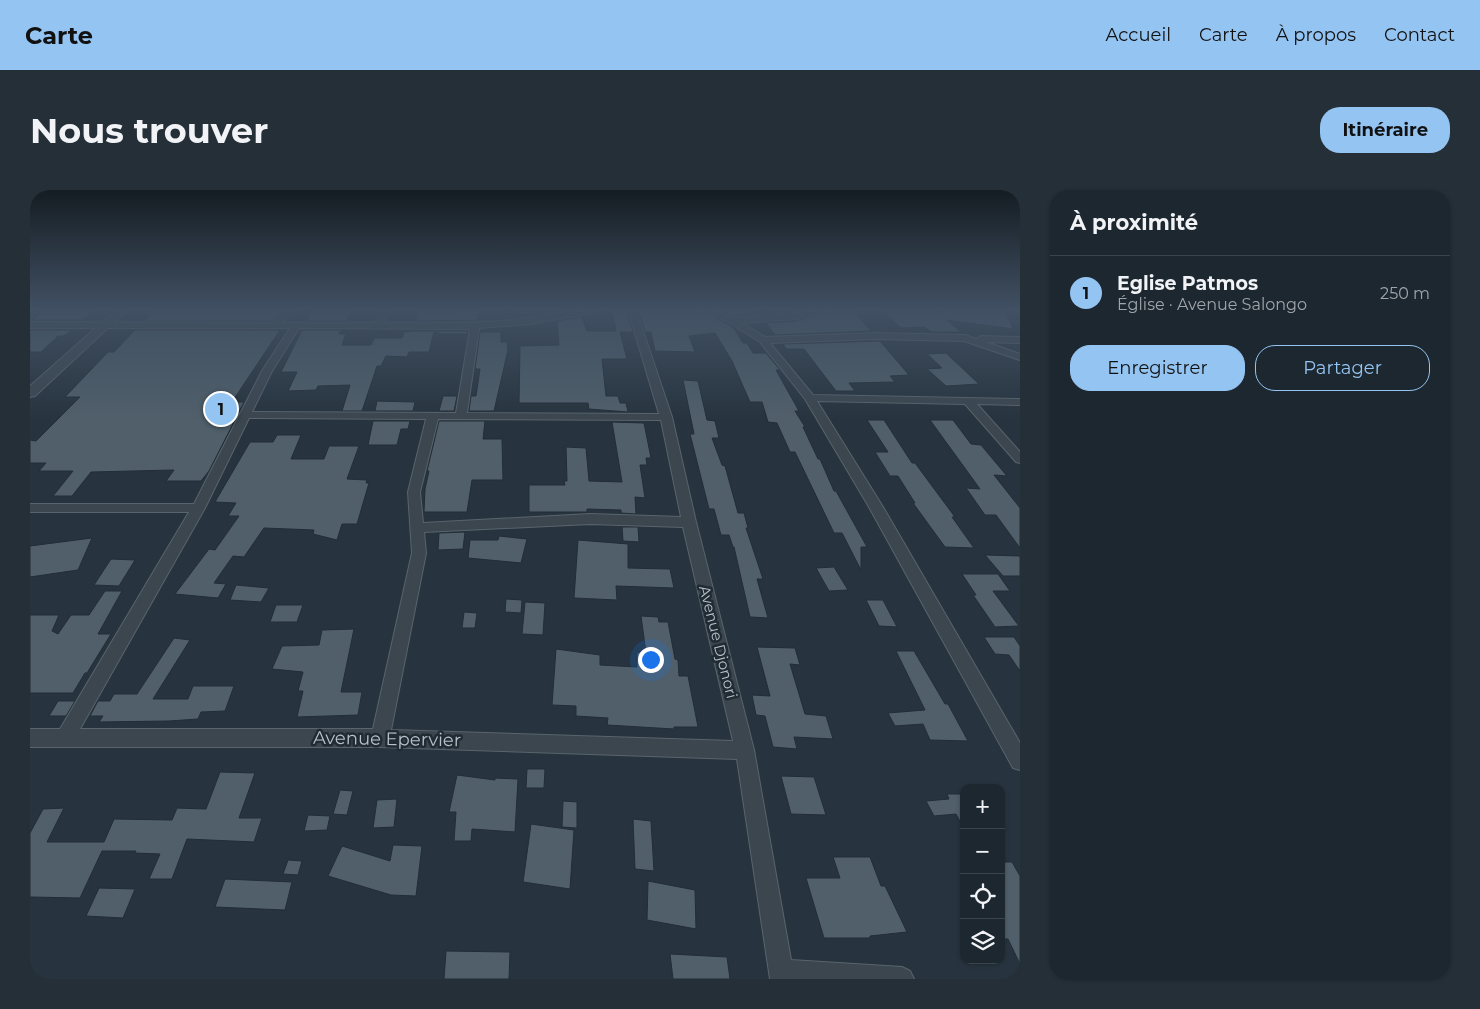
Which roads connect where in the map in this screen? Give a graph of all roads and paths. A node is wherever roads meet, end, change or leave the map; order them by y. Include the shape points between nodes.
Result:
1 (81, 347) edge
2 (282, 347) edge
3 (470, 347) edge
4 (644, 347) edge
5 (769, 347) edge
6 (991, 347) edge
7 (1020, 357) edge
8 (30, 393) edge
9 (810, 398) junction
10 (968, 401) junction
11 (1020, 402) edge
12 (433, 414) junction
13 (245, 415) junction
14 (461, 415) junction
15 (666, 417) junction
16 (1020, 459) edge
17 (30, 508) edge
18 (198, 508) junction
19 (689, 522) junction
20 (417, 528) junction
21 (30, 738) edge
22 (380, 738) junction
23 (64, 739) junction
24 (744, 750) junction
25 (1020, 761) edge
26 (782, 975) edge
27 (902, 979) edge

1 - 8 street
2 - 13 street
3 - 14 street
4 - 15 street, Avenue Djonori
5 - 9 street
6 - 7 street
9 - 10 street
9 - 25 street via 876,507
10 - 11 street
10 - 16 street
12 - 13 street
12 - 14 street
12 - 20 street via 414,492
13 - 18 street
14 - 15 street
15 - 19 street, Avenue Djonori
17 - 18 street
18 - 23 street
19 - 20 street via 590,519
19 - 24 street, Avenue Djonori
20 - 22 street via 419,553
21 - 23 street, Avenue Epervier
22 - 23 street, Avenue Epervier
22 - 24 street, Avenue Epervier
24 - 26 street, Avenue Djonori
26 - 27 street

